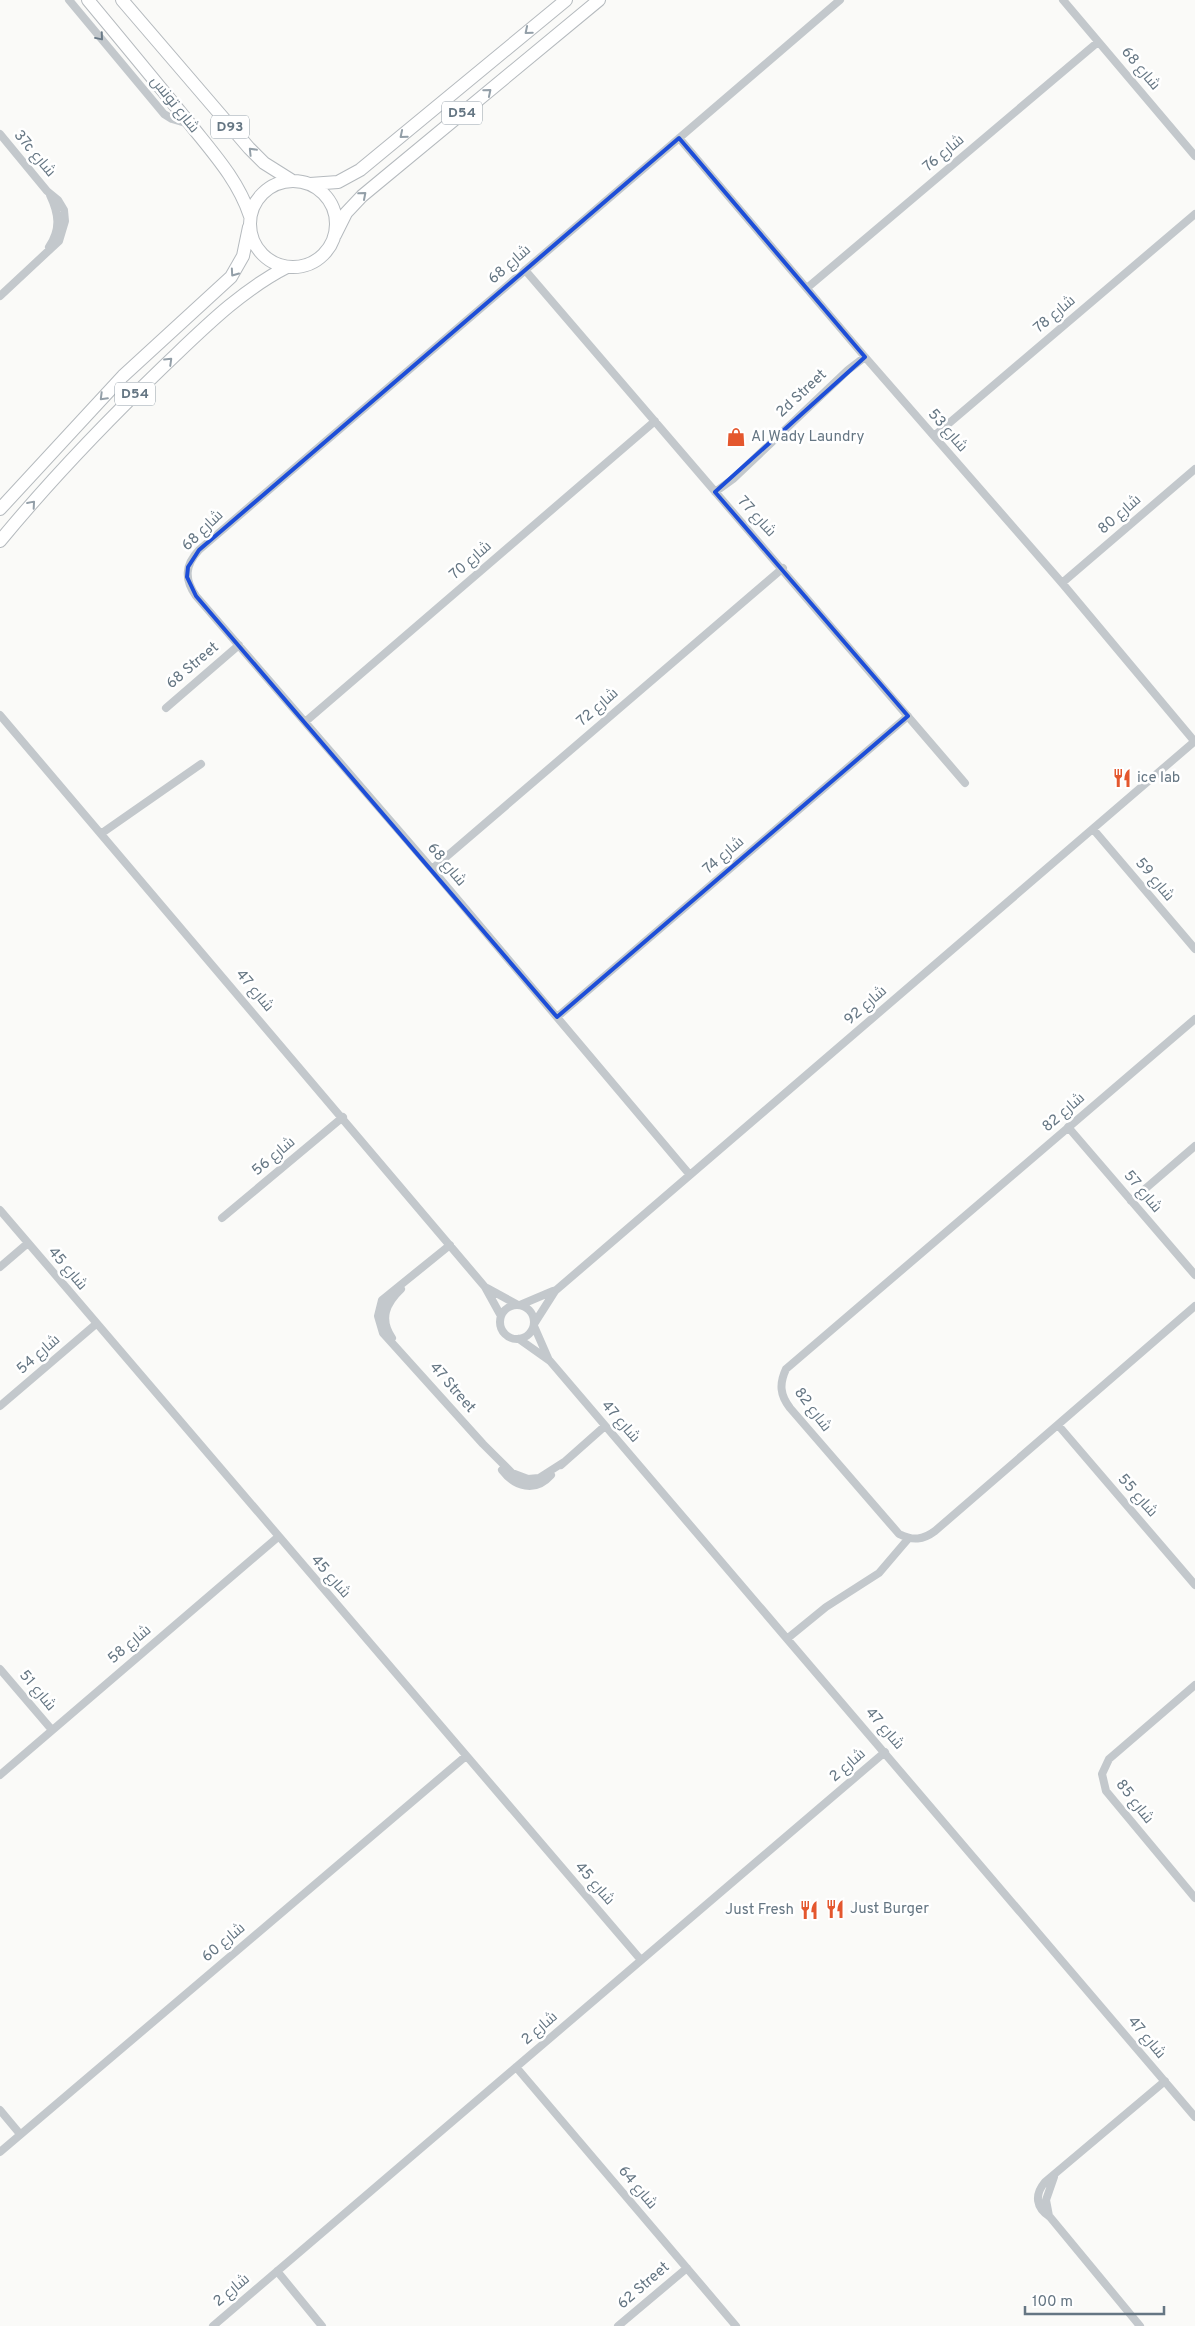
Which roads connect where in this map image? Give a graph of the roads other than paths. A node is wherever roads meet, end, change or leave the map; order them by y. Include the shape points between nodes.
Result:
1 (69, 0) edge
2 (88, 0) edge
3 (122, 0) edge
4 (566, 0) edge
5 (600, 0) edge
6 (840, 0) edge
7 (1063, 0) edge
8 (1098, 42) junction
9 (189, 124) junction
10 (0, 134) edge
11 (679, 138) junction
12 (1195, 156) edge
13 (291, 180) junction
14 (310, 184) junction
15 (1195, 214) edge
16 (250, 222) junction
17 (335, 235) junction
18 (288, 267) junction
19 (525, 270) junction
20 (807, 288) junction
21 (0, 296) edge
22 (865, 357) junction
23 (655, 421) junction
24 (934, 436) junction
25 (1195, 469) edge
26 (715, 492) junction
27 (0, 509) edge
28 (0, 540) edge
29 (782, 568) junction
30 (1062, 583) junction
31 (239, 645) junction
32 (166, 708) dead end
33 (0, 715) edge
34 (908, 716) junction
35 (305, 722) junction
36 (1195, 742) edge
37 (201, 764) dead end
38 (965, 783) dead end
39 (1093, 829) junction
40 (102, 833) junction
41 (432, 869) junction
42 (1195, 949) edge
43 (557, 1017) junction
44 (1195, 1019) edge
45 (343, 1117) junction
46 (1068, 1127) junction
47 (1195, 1146) edge
48 (690, 1175) junction
49 (1132, 1201) junction
50 (0, 1210) edge
51 (222, 1218) dead end
52 (28, 1243) junction
53 (450, 1245) junction
54 (0, 1267) edge
55 (1195, 1275) edge
56 (485, 1286) junction
57 (555, 1291) junction
58 (519, 1305) junction
59 (1195, 1306) edge
60 (500, 1316) junction
61 (96, 1324) junction
62 (534, 1325) junction
63 (519, 1339) junction
64 (550, 1362) junction
65 (0, 1406) edge
66 (1058, 1425) junction
67 (605, 1426) junction
68 (278, 1537) junction
69 (908, 1539) junction
70 (1195, 1585) edge
71 (788, 1638) junction
72 (0, 1669) edge
73 (1195, 1685) edge
74 (52, 1730) junction
75 (885, 1752) junction
76 (466, 1756) junction
77 (0, 1775) edge
78 (1195, 1898) edge
79 (641, 1960) junction
80 (516, 2067) junction
81 (1165, 2081) junction
82 (0, 2110) edge
83 (1195, 2117) edge
84 (20, 2134) junction
85 (0, 2152) edge
86 (687, 2268) junction
87 (277, 2271) junction
88 (212, 2326) edge
89 (322, 2326) edge
90 (618, 2326) edge
91 (736, 2326) edge
92 (1140, 2326) edge

1 -> 9 street via 164,114
2 - 9 main road, شارع تونس / D93
13 -> 3 main road, شارع تونس / D93 via 264,163 249,148
4 -> 14 main road, D54 via 360,170 338,182
17 -> 5 main road, D54 via 346,213 362,196
6 - 11 street, شارع 68
7 - 8 street, شارع 68
8 - 12 street, شارع 68
8 - 20 street, شارع 76
9 - 16 main road, شارع تونس / D93 via 231,177 242,196
10 - 21 street, 37c شارع via 47,191 62,221 45,253
11 - 19 street, شارع 68
11 - 20 street, شارع 53
13 - 14 main road
13 - 16 main road via 279,182 260,195
14 - 17 main road via 332,205
15 - 24 street, شارع 78
16 - 18 main road via 253,242 262,254 273,263
16 -> 27 main road, D54 via 243,256 231,277 114,386
17 - 18 main road via 322,256 306,265
28 -> 18 main road, D54 via 87,443 168,362 257,284
19 - 23 street, شارع 77
19 - 31 street, شارع 68 via 192,558 188,572 190,587
20 - 22 street, شارع 53
22 - 24 street, شارع 53
22 - 26 street, 2d Street
23 - 26 street, شارع 77
23 - 35 street, شارع 70
24 - 30 street, شارع 53
25 - 30 street, شارع 80
26 - 29 street, شارع 77
29 - 34 street, شارع 77
29 - 41 street, شارع 72
30 - 36 street, شارع 53
31 - 32 street, 68 Street
31 - 35 street, شارع 68
33 - 40 street, شارع 47
34 - 38 street, شارع 77
34 - 43 street, شارع 74
35 - 41 street, شارع 68
36 - 39 street, شارع 92
37 - 40 street
39 - 42 street, شارع 59
39 - 48 street, شارع 92
40 - 45 street, شارع 47
41 - 43 street, شارع 68
43 - 48 street, شارع 68
44 - 46 street, شارع 82
45 - 51 street, شارع 56
45 - 53 street, شارع 47
46 - 49 street, شارع 57
46 - 69 street, شارع 82 via 790,1366 781,1379 780,1389 790,1408 899,1534
47 - 49 street
48 - 57 street, شارع 92
49 - 55 street, شارع 57
50 - 52 street, شارع 45
52 - 54 street
52 - 61 street, شارع 45
53 - 56 street, شارع 47
53 - 67 street, 47 Street via 389,1302 385,1313 387,1330 400,1350 483,1444 508,1470 522,1478 544,1476
56 - 58 street, شارع 47
56 - 60 street, شارع 47
57 - 58 street, شارع 92
57 - 62 street, شارع 92
58 - 60 street via 507,1308
58 - 62 street via 531,1311
59 - 66 street
60 - 63 street via 504,1333
61 - 65 street, شارع 54
61 - 68 street, شارع 45
62 - 63 street via 528,1335
62 - 64 street, شارع 47
63 - 64 street, شارع 47
64 - 67 street, شارع 47
66 - 69 street via 932,1534 918,1540
66 - 70 street, شارع 55
67 - 71 street, شارع 47
68 - 74 street, شارع 58
68 - 76 street, شارع 45
69 - 71 street via 879,1573 826,1607
71 - 75 street, شارع 47
72 - 74 street, شارع 51
73 - 78 street, شارع 85 via 1109,1759 1102,1774 1106,1791
74 - 77 street, شارع 58
75 - 79 street, شارع 2
75 - 81 street, شارع 47
76 - 79 street, شارع 45
76 - 84 street, شارع 60
79 - 80 street, شارع 2
80 - 86 street, شارع 64
80 - 87 street, شارع 2
81 - 83 street, شارع 47
81 - 92 street via 1041,2186 1037,2200 1039,2207
82 - 84 street
84 - 85 street, شارع 60
86 - 90 street, 62 Street
86 - 91 street, شارع 64
87 - 88 street, شارع 2
87 - 89 street

